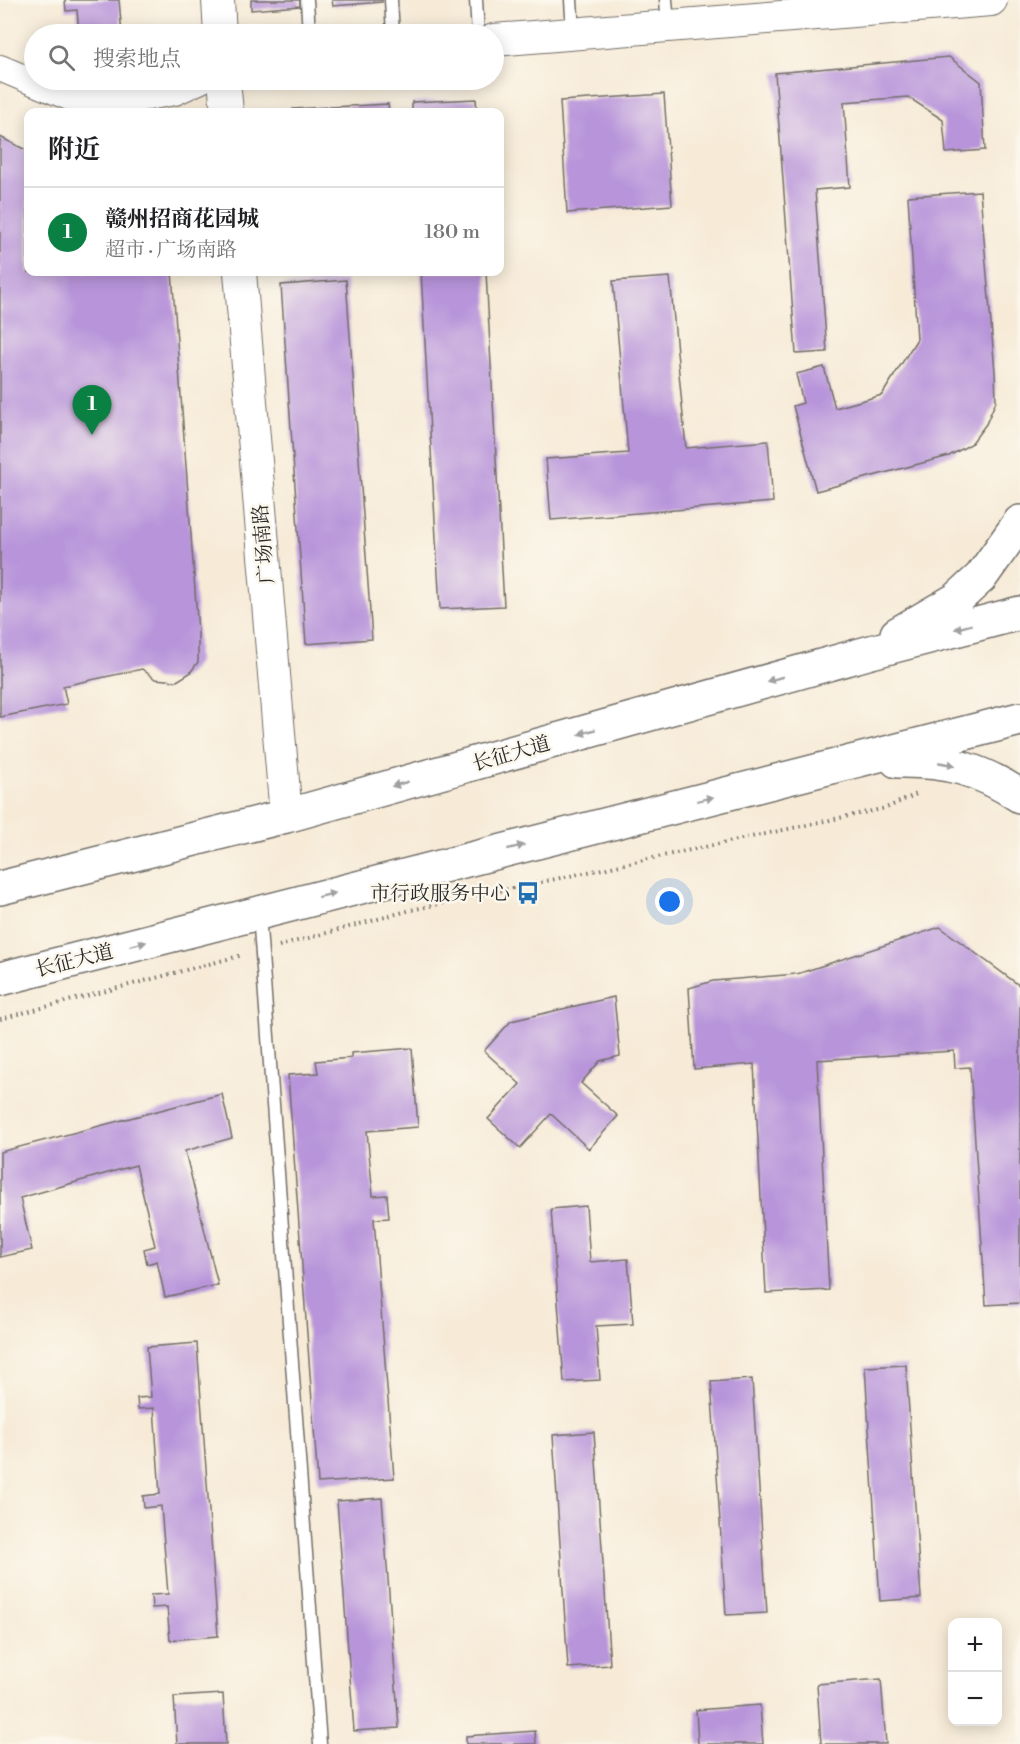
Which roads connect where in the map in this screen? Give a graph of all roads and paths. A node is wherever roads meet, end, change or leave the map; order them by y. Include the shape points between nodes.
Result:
1 (218, 0) edge
2 (307, 0) edge
3 (391, 0) edge
4 (476, 0) edge
5 (570, 0) edge
6 (991, 0) edge
7 (911, 4) edge
8 (828, 7) edge
9 (667, 13) edge
10 (219, 24) edge
11 (308, 24) edge
12 (392, 24) edge
13 (477, 24) edge
14 (573, 33) junction
15 (504, 39) edge
16 (0, 68) edge
17 (24, 78) edge
18 (52, 90) edge
19 (179, 90) edge
20 (225, 90) edge
21 (227, 108) edge
22 (240, 276) edge
23 (1020, 522) edge
24 (1020, 613) edge
25 (871, 652) junction
26 (1020, 719) edge
27 (847, 762) junction
28 (927, 789) dead end
29 (1020, 796) edge
30 (286, 816) junction
31 (0, 888) edge
32 (259, 913) junction
33 (262, 950) junction
34 (0, 979) edge
35 (0, 1019) edge
36 (320, 1744) edge

1 - 10 street
2 - 11 lane
3 - 12 lane
4 - 13 lane
5 - 14 lane
6 - 7 street
7 - 8 street
8 - 9 street via 749,14
9 - 14 street
14 - 15 street
16 - 17 street
18 - 19 street via 76,100 142,98
20 - 21 street
22 - 30 street, 广场南路
23 - 25 main road via 981,577 957,599
24 -> 25 main road, 长征大道
25 -> 30 main road, 长征大道
26 - 27 main road, 长征大道
27 -> 29 main road via 948,763
32 -> 27 main road, 长征大道
28 - 33 path via 886,808 411,910
30 - 31 main road, 长征大道
32 - 33 lane
34 -> 32 main road, 长征大道
33 - 35 path
33 - 36 lane

